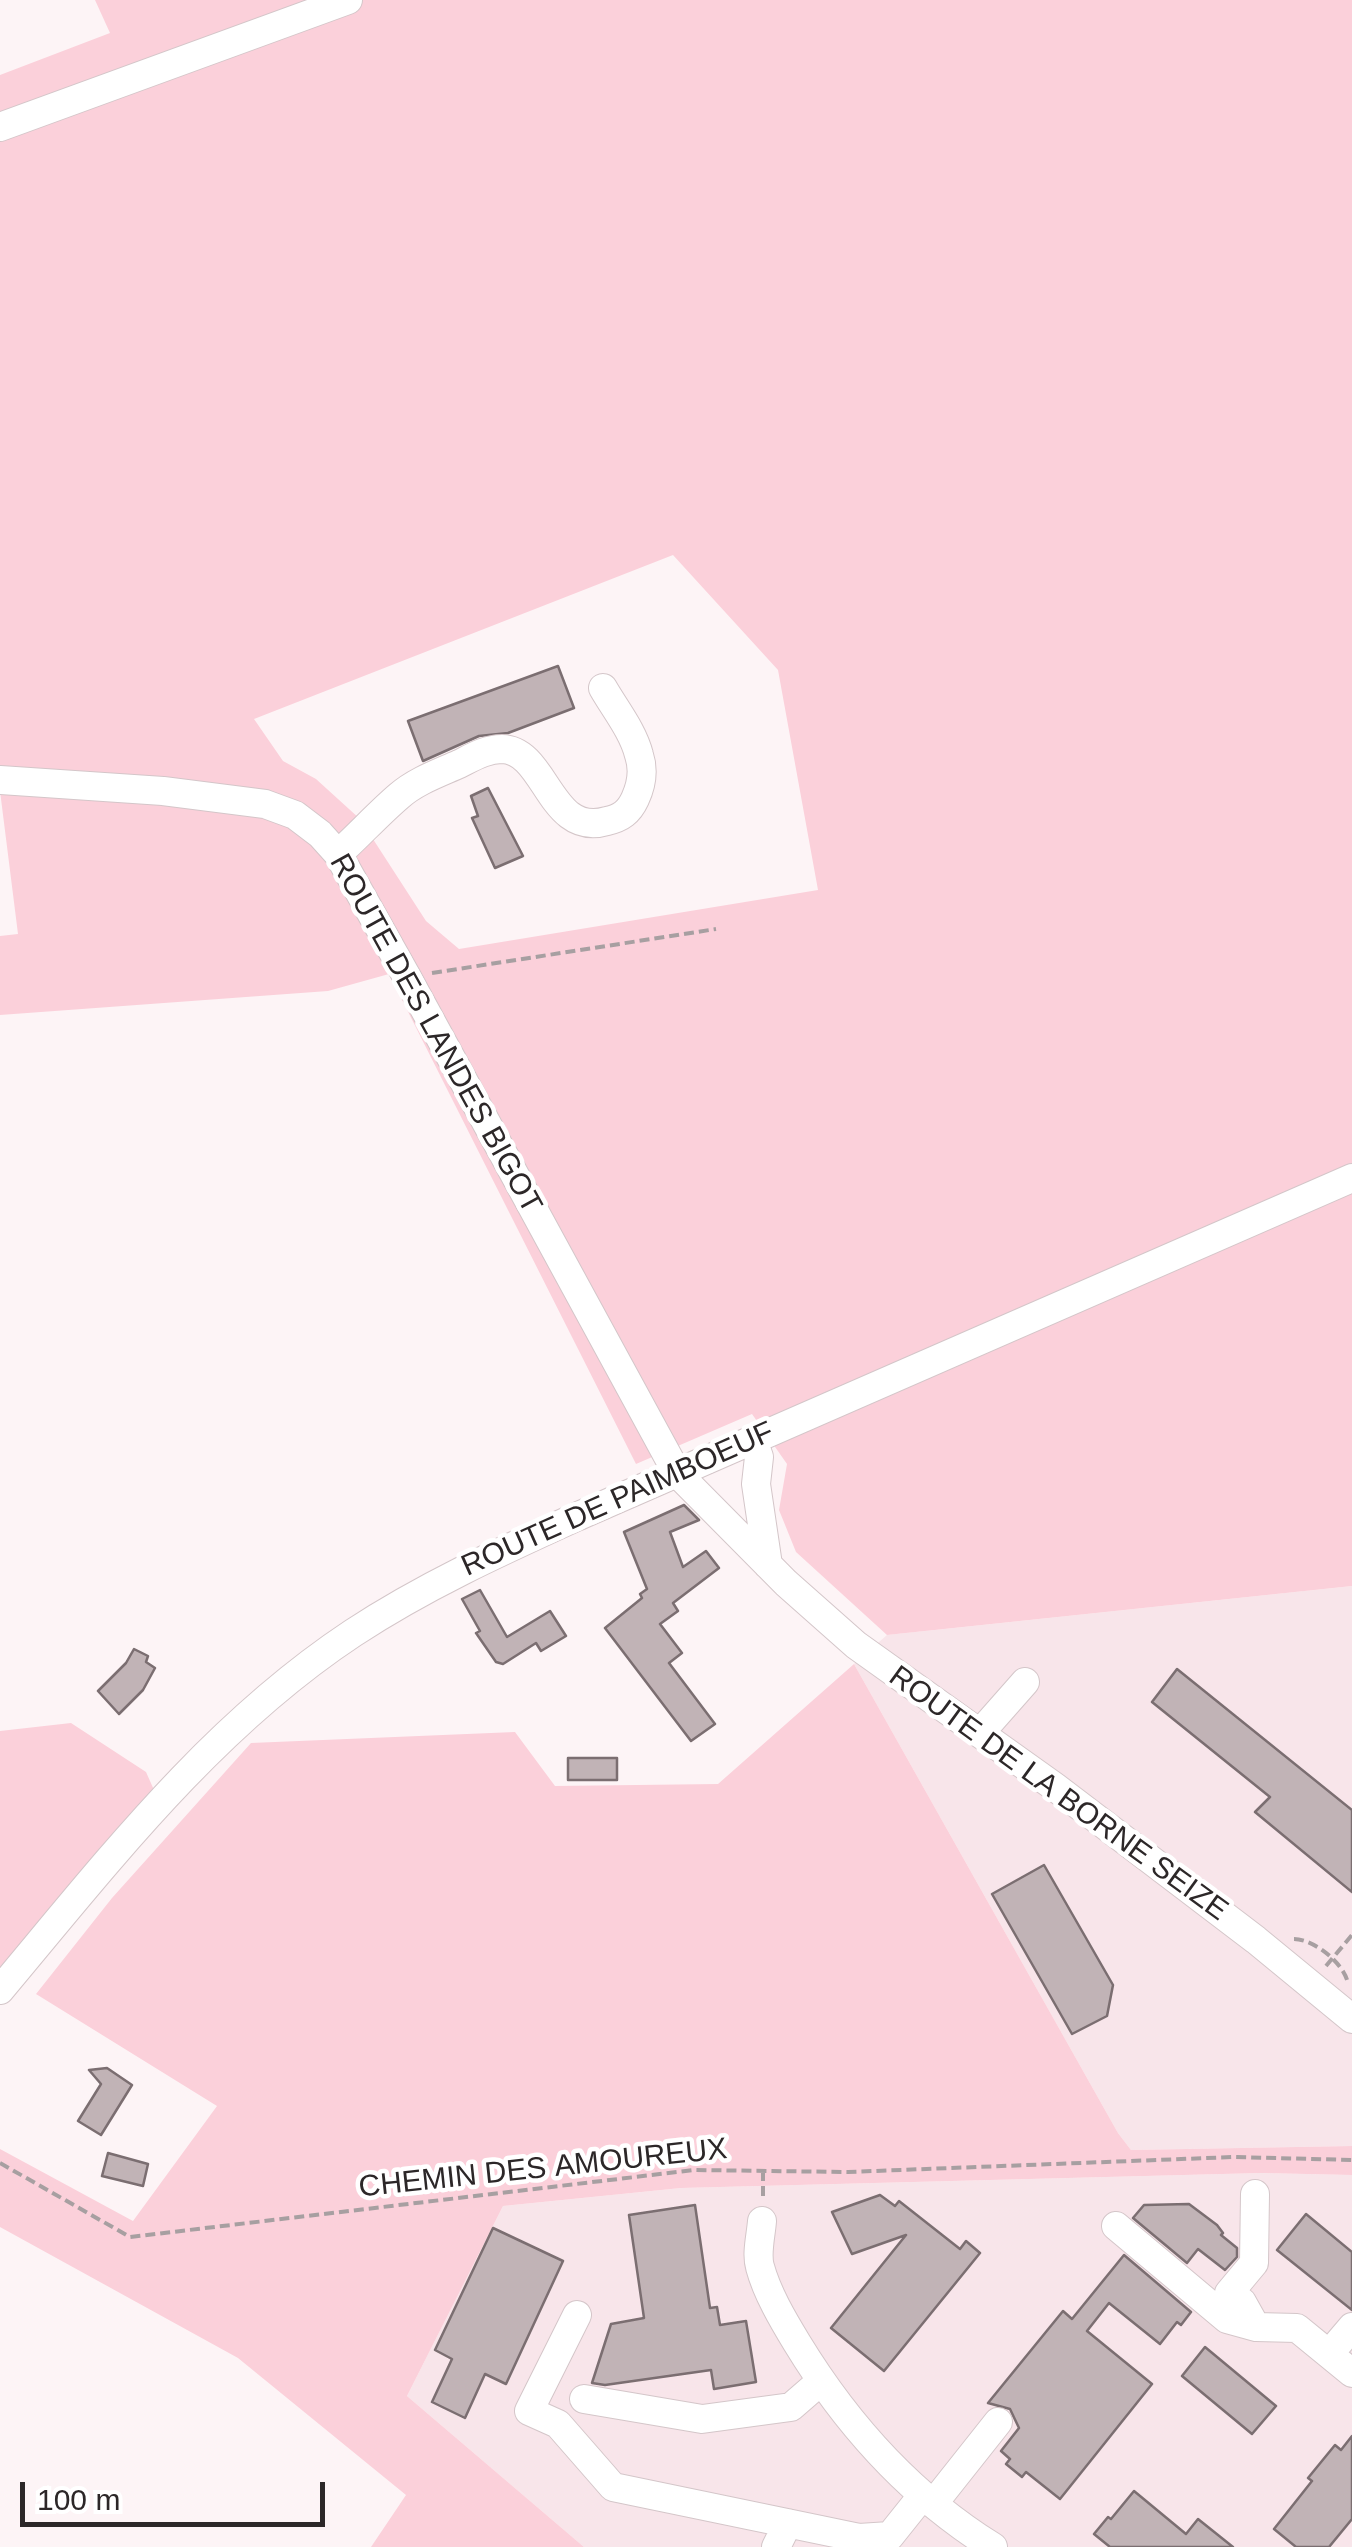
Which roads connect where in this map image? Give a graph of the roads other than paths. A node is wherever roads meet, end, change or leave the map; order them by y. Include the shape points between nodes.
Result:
1 (348, 0) edge
2 (0, 127) edge
3 (603, 688) dead end
4 (0, 780) edge
5 (338, 854) junction
6 (1352, 1178) edge
7 (753, 1440) junction
8 (677, 1473) junction
9 (768, 1565) junction
10 (1026, 1682) dead end
11 (980, 1733) junction
12 (0, 1990) edge
13 (1351, 2006) edge
14 (1256, 2194) dead end
15 (762, 2221) dead end
16 (1116, 2226) dead end
17 (577, 2315) dead end
18 (1256, 2327) junction
19 (1352, 2327) edge
20 (1329, 2354) junction
21 (1352, 2373) edge
22 (821, 2381) junction
23 (584, 2399) dead end
24 (998, 2422) dead end
25 (927, 2500) junction
26 (782, 2535) edge
27 (908, 2536) edge
28 (993, 2547) edge

1 - 2 street
3 - 5 street via 639,755 642,777 630,810 616,819 580,821 562,810 522,756 487,750 398,796
4 - 5 street, ROUTE DES LANDES BIGOT via 265,804 295,815
5 - 8 street, ROUTE DES LANDES BIGOT
6 - 7 street, ROUTE DE PAIMBOEUF
7 - 8 street, ROUTE DE PAIMBOEUF
7 - 9 street
8 - 9 street, ROUTE DES LANDES BIGOT
8 - 12 street, ROUTE DE PAIMBOEUF via 465,1568 351,1634 291,1679 226,1733 142,1820
9 - 11 street, ROUTE DE LA BORNE SEIZE via 856,1645
10 - 11 street
11 - 13 street, ROUTE DE LA BORNE SEIZE via 1311,1985
14 - 18 street via 1254,2264 1229,2293
15 - 22 street via 758,2264
16 - 18 street via 1227,2319
17 - 26 street via 529,2411 558,2424 612,2487
18 - 20 street via 1297,2328
19 - 20 street
20 - 21 street
22 - 23 street via 791,2407 702,2419
22 - 25 street
24 - 25 street
25 - 27 street
25 - 28 street
26 - 27 street

